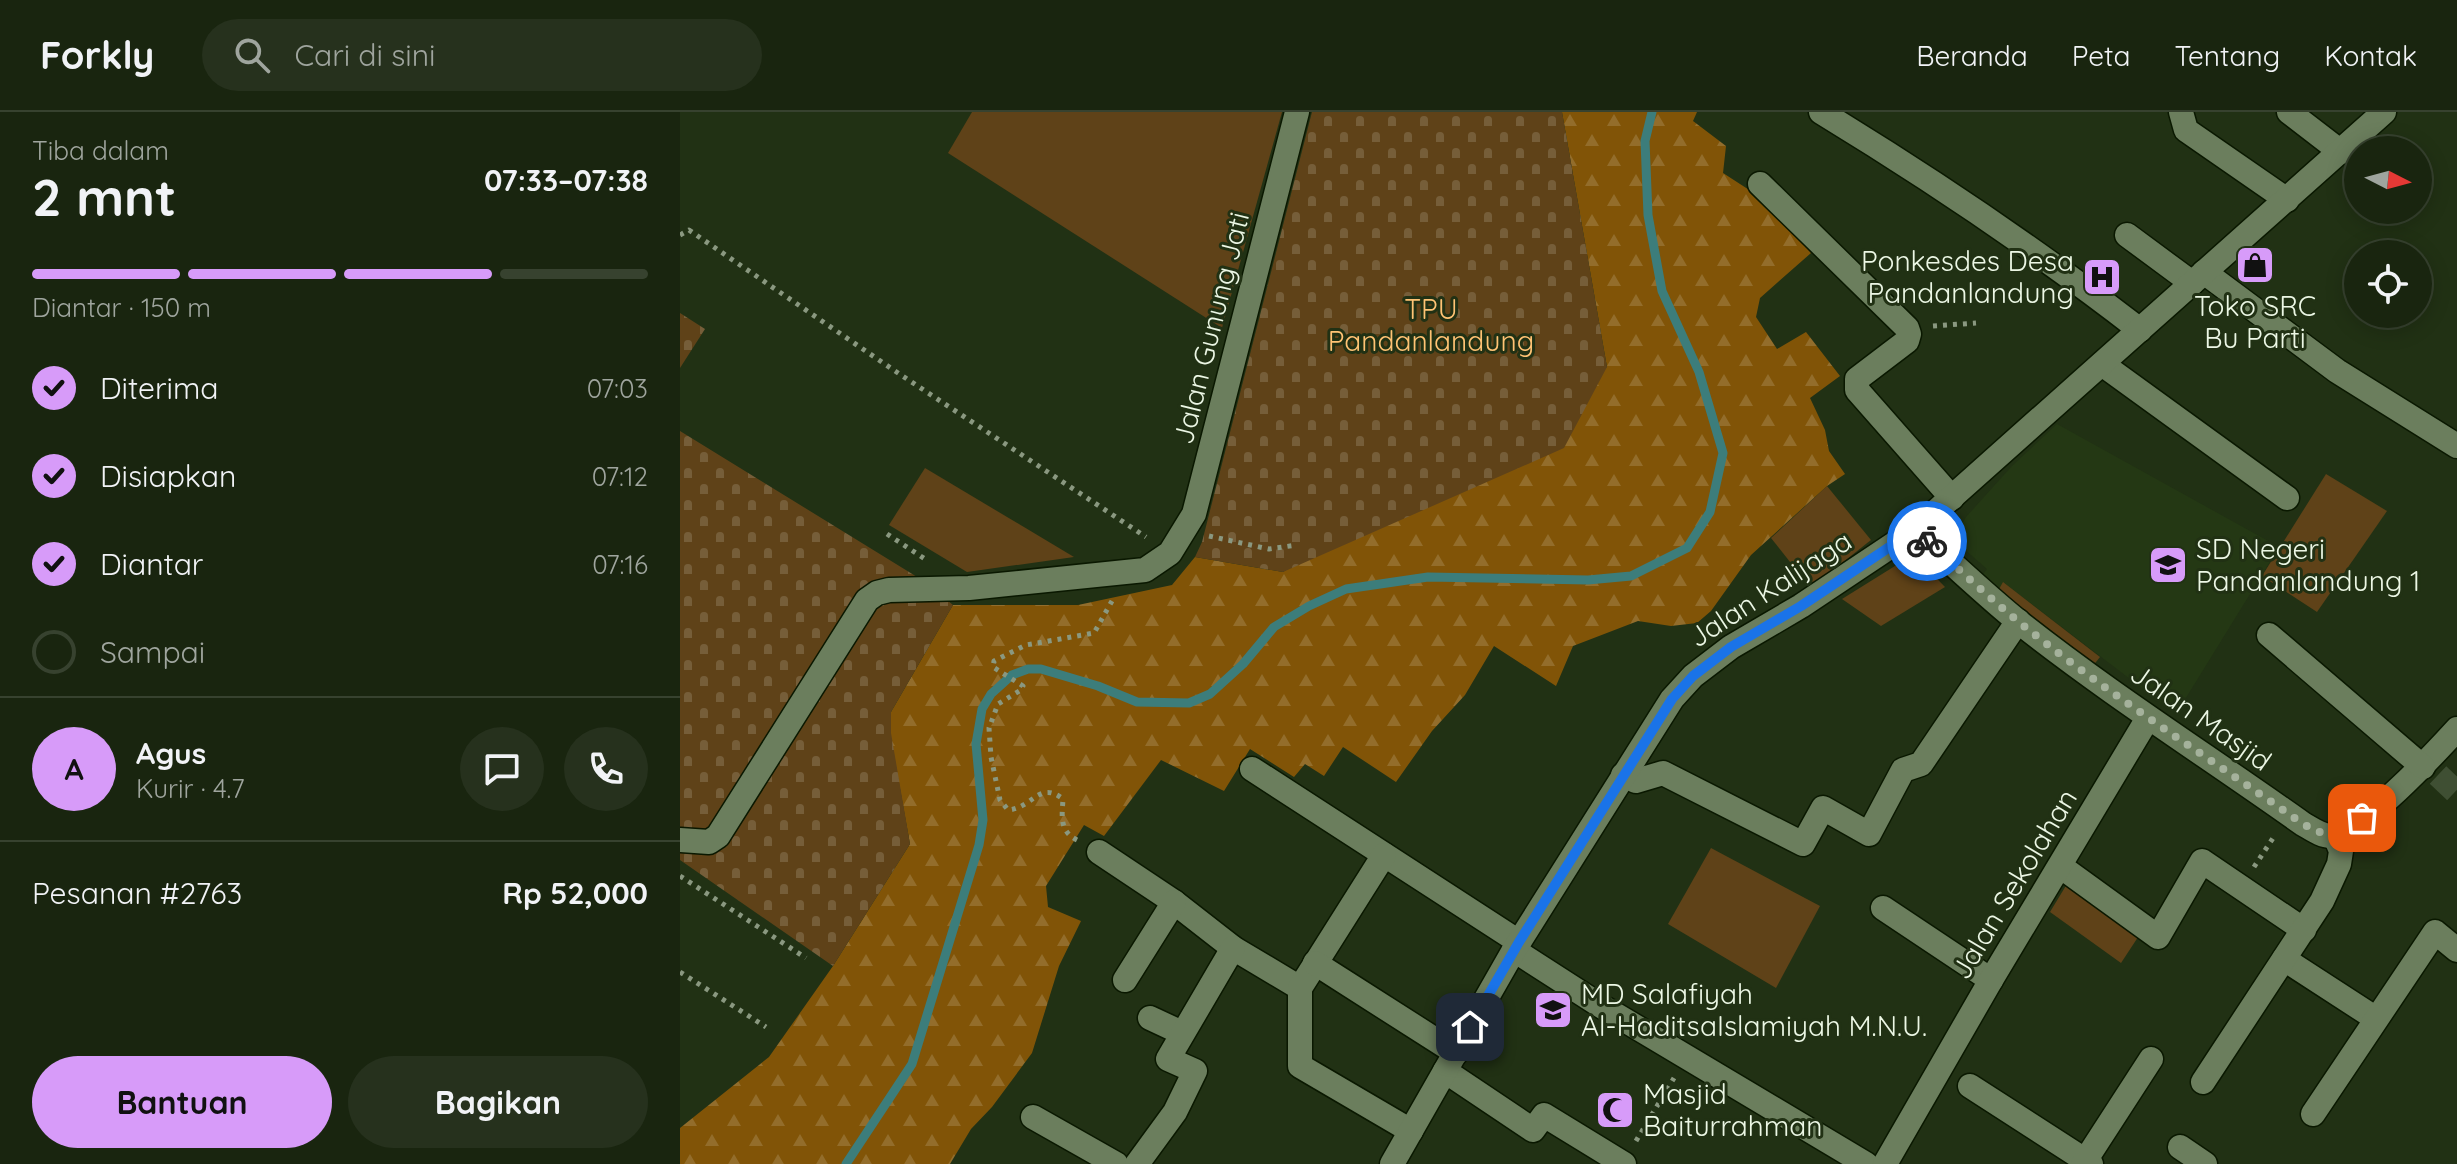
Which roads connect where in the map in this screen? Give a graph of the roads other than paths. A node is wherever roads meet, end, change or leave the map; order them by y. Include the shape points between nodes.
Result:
1 (1297, 112) edge
2 (1821, 112) edge
3 (2181, 112) edge
4 (2289, 112) edge
5 (2384, 112) edge
6 (2341, 152) junction
7 (1760, 184) dead end
8 (2287, 200) junction
9 (2127, 235) dead end
10 (2198, 277) junction
11 (2140, 330) junction
12 (2102, 364) junction
13 (2457, 446) edge
14 (1952, 498) junction
15 (2287, 498) dead end
16 (1915, 530) junction
17 (2018, 621) junction
18 (2269, 635) dead end
19 (2148, 718) junction
20 (2457, 729) edge
21 (2429, 768) junction
22 (1252, 769) dead end
23 (1623, 775) junction
24 (2335, 836) junction
25 (680, 840) edge
26 (1099, 852) road end
27 (1384, 855) junction
28 (2060, 866) junction
29 (1174, 902) junction
30 (1883, 908) dead end
31 (2304, 930) junction
32 (1517, 946) junction
33 (1233, 948) junction
34 (2457, 950) edge
35 (2284, 959) junction
36 (1315, 963) junction
37 (1125, 980) dead end
38 (1991, 980) junction
39 (1300, 988) junction
40 (1150, 1018) dead end
41 (2375, 1018) junction
42 (1182, 1033) junction
43 (2151, 1059) dead end
44 (1450, 1062) junction
45 (1955, 1077) junction
46 (2203, 1082) dead end
47 (2313, 1114) dead end
48 (1033, 1117) dead end
49 (1411, 1131) junction
50 (2180, 1147) dead end
51 (2086, 1163) edge
52 (1116, 1164) edge
53 (1137, 1164) edge
54 (1392, 1164) edge
55 (1623, 1164) edge
56 (1866, 1164) edge
57 (1885, 1164) edge
58 (2205, 1164) edge

1 - 25 street, Jalan Gunung Jati via 1194,514 1170,553 1145,570 877,593 867,600 718,836 709,842
2 - 11 street via 2055,264
3 - 8 street via 2186,130
4 - 6 street
5 - 6 street, Jalan Kalijaga
6 - 8 street, Jalan Kalijaga
7 - 14 street via 1907,328 1907,341 1857,379 1857,390
8 - 10 street, Jalan Kalijaga
9 - 10 street
10 - 11 street, Jalan Kalijaga
10 - 13 street
11 - 12 street, Jalan Kalijaga
12 - 14 street, Jalan Kalijaga
12 - 15 street
14 - 16 street, Jalan Kalijaga
16 - 17 street, Jalan Masjid
16 - 23 street, Jalan Kalijaga via 1693,676
17 - 19 street, Jalan Masjid
17 - 23 street via 1921,764 1903,770 1869,834 1823,808 1803,844 1663,773 1636,781
18 - 21 street
19 - 24 street, Jalan Masjid via 2288,814
19 - 28 street, Jalan Sekolahan
20 - 21 street
21 - 24 street
22 - 27 street
23 - 32 street, Jalan Kalijaga
24 - 31 street via 2339,864
26 - 29 street
27 - 32 street
27 - 36 street
28 - 31 street via 2158,937 2202,861
28 - 38 street, Jalan Sekolahan
29 - 33 street
29 - 37 street
30 - 38 street
31 - 35 street
32 - 44 street, Jalan Kalijaga
32 - 56 street
33 - 39 street
33 - 42 street
34 - 41 street via 2435,932
35 - 41 street
35 - 46 street
36 - 39 street
36 - 44 street
38 - 45 street, Jalan Sekolahan
39 - 49 street via 1300,1066
40 - 42 street
41 - 47 street
42 - 53 street via 1168,1059 1195,1071 1175,1112
43 - 51 street
44 - 49 street, Jalan Kalijaga
44 - 55 street via 1533,1130 1544,1115
45 - 51 street
45 - 57 street, Jalan Sekolahan
48 - 52 street
49 - 54 street, Jalan Kalijaga
50 - 58 street

